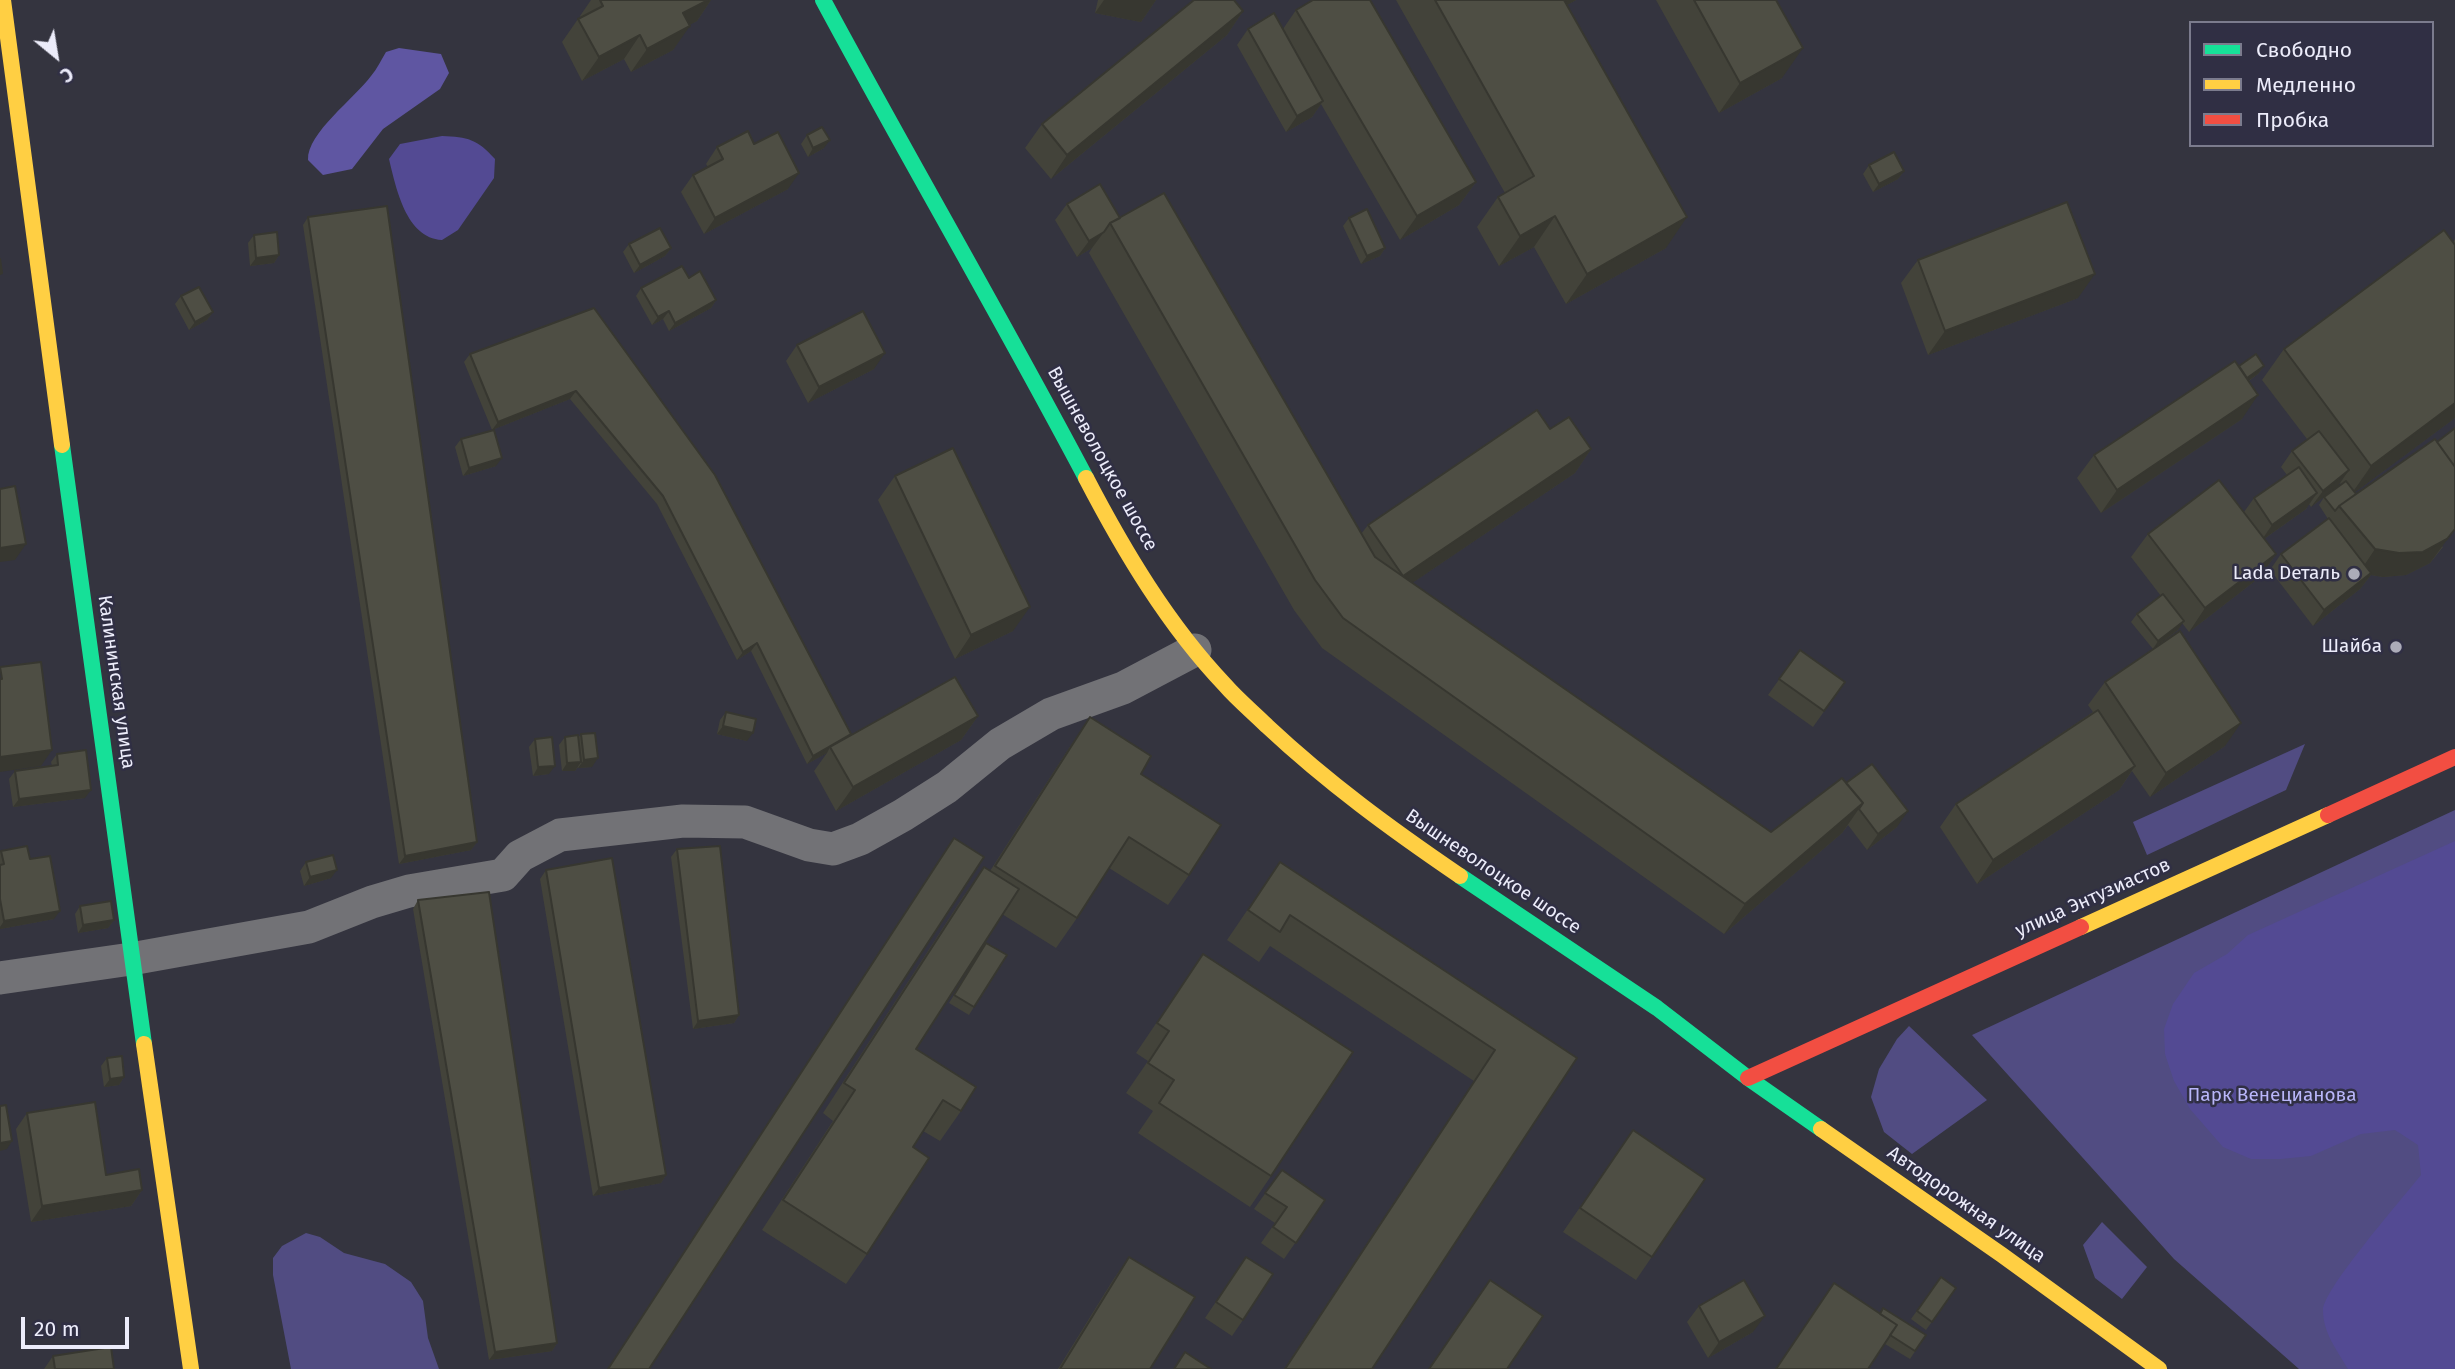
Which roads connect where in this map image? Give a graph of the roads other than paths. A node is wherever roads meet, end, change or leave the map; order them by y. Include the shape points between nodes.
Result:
1 (3, 0) edge
2 (822, 0) edge
3 (1195, 650) junction
4 (2455, 757) edge
5 (131, 959) junction
6 (0, 978) edge
7 (1748, 1078) junction
8 (191, 1369) edge
9 (2159, 1369) edge

1 - 5 street, Калининская улица
2 - 3 street, Вышневолоцкое шоссе via 1110,524
3 - 5 street via 1123,688 1051,714 1000,744 903,815 833,849 745,822 683,821 560,835 520,856 503,875 409,891 309,927
3 - 7 street, Вышневолоцкое шоссе via 1225,686 1316,771 1379,820 1657,1007
4 - 7 street, улица Энтузиастов
5 - 6 street
5 - 8 street, Калининская улица
7 - 9 street, Автодорожная улица

